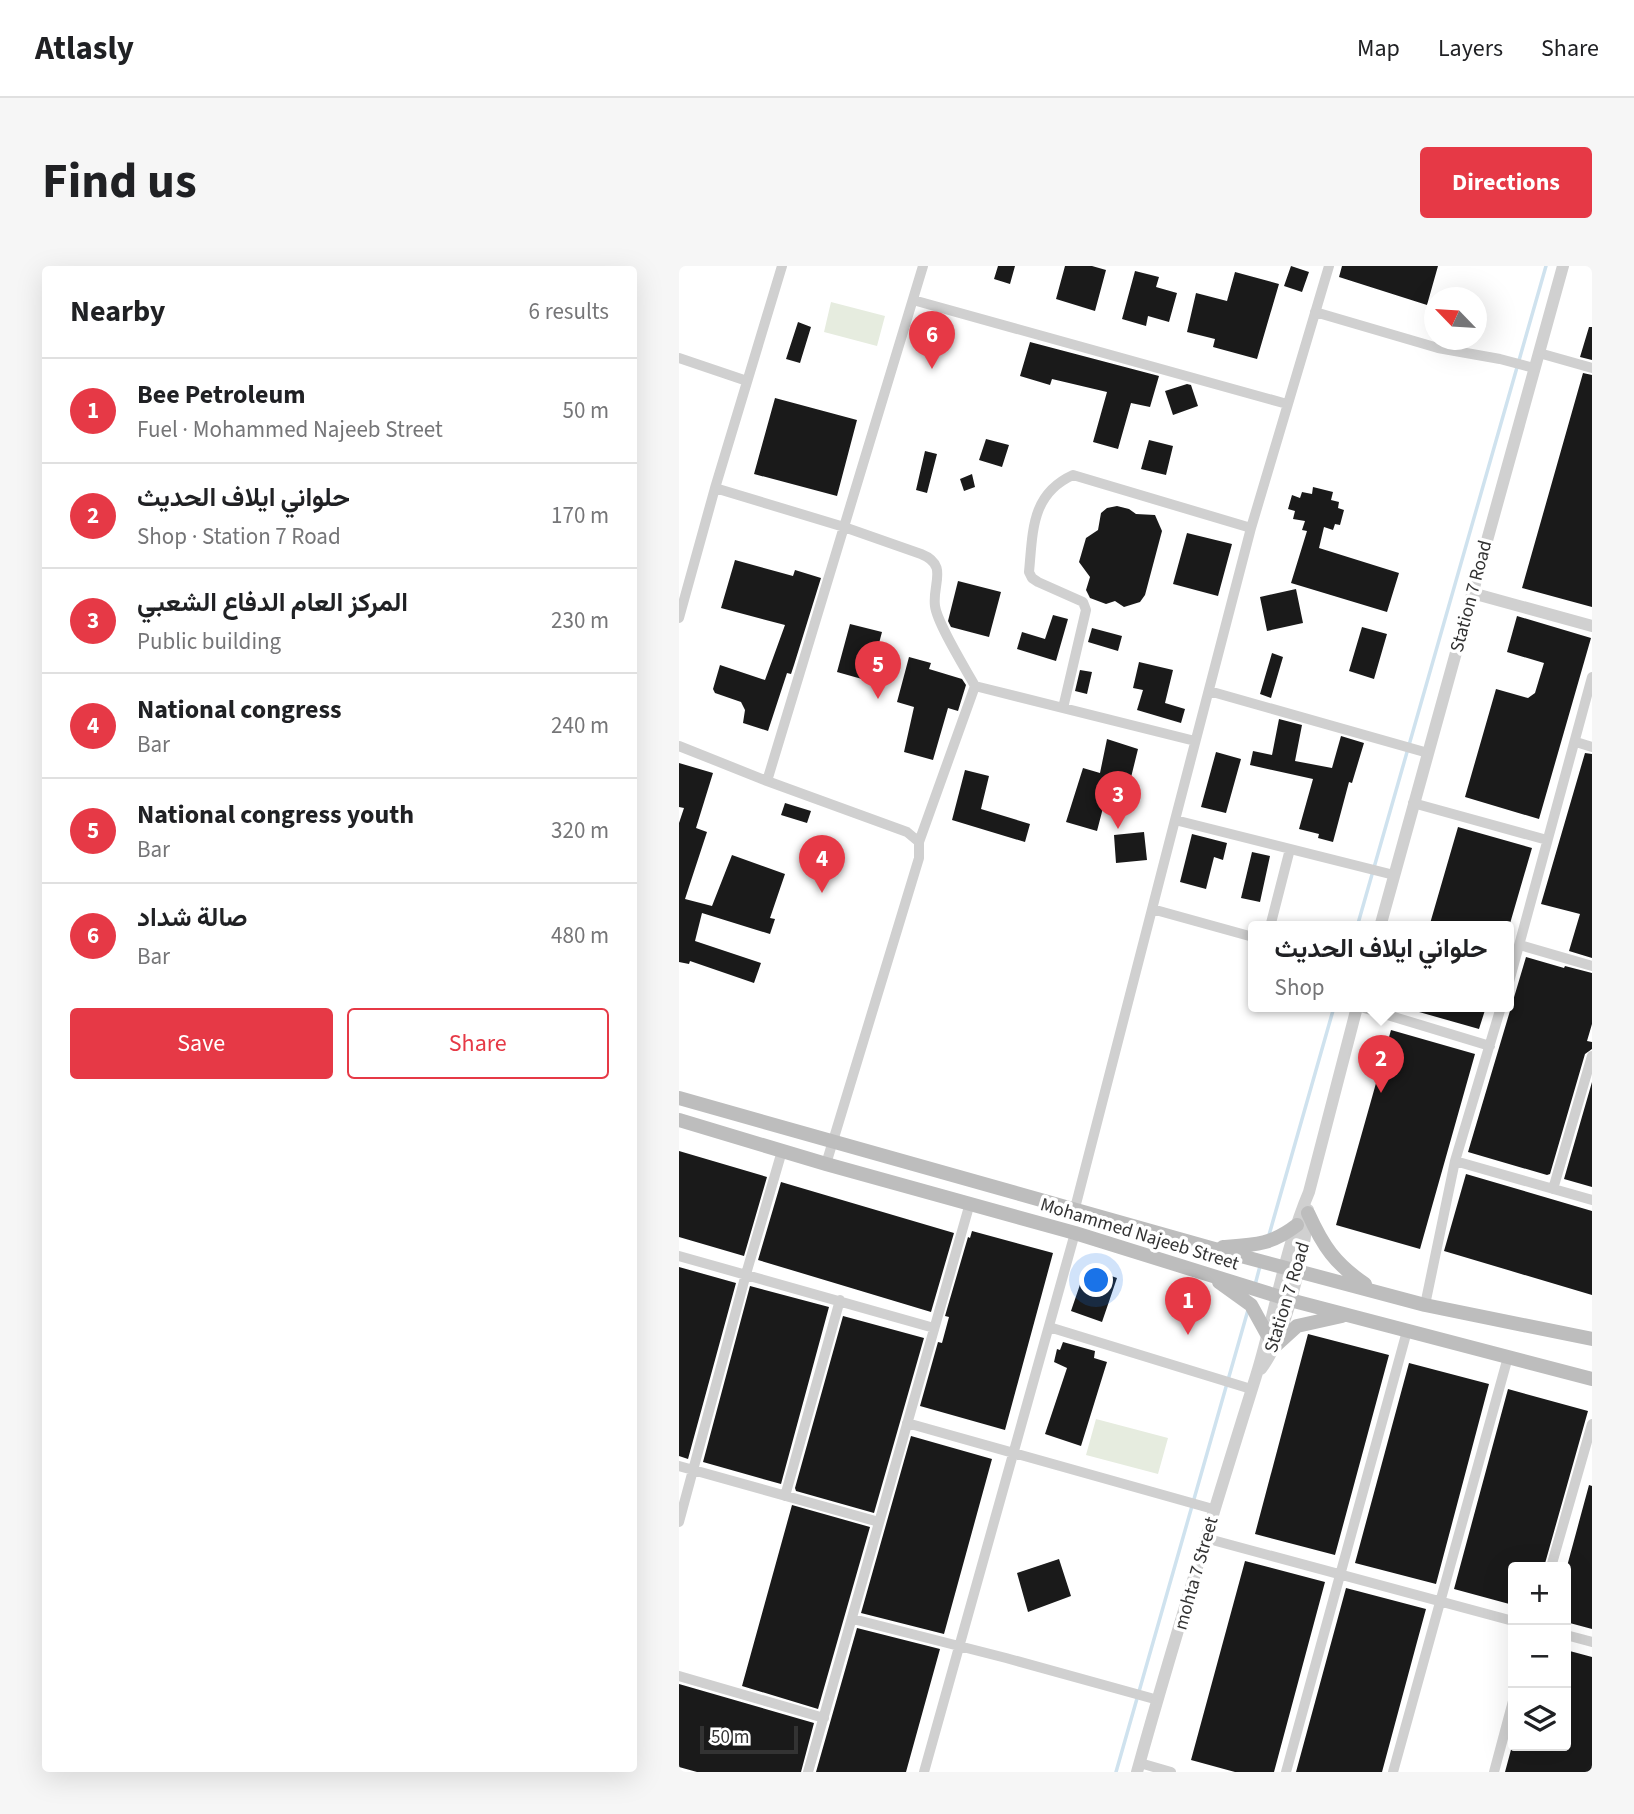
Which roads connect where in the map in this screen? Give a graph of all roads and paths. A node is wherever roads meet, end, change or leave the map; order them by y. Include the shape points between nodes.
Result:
1 (782, 266) edge
2 (923, 266) edge
3 (1329, 266) edge
4 (1563, 266) edge
5 (913, 300) junction
6 (1315, 312) junction
7 (1539, 353) junction
8 (679, 358) edge
9 (1534, 368) junction
10 (1592, 368) edge
11 (747, 382) junction
12 (1287, 404) junction
13 (715, 488) junction
14 (844, 527) junction
15 (1251, 528) junction
16 (1472, 593) junction
17 (679, 618) edge
18 (1592, 626) edge
19 (1592, 677) edge
20 (975, 686) junction
21 (1209, 691) junction
22 (1063, 708) junction
23 (1195, 741) junction
24 (1576, 742) junction
25 (679, 746) edge
26 (1592, 747) edge
27 (1427, 753) junction
28 (767, 781) junction
29 (1413, 803) junction
30 (1175, 820) junction
31 (1547, 840) junction
32 (919, 842) junction
33 (1290, 849) junction
34 (1394, 875) junction
35 (1152, 909) junction
36 (1272, 921) edge
37 (1382, 921) edge
38 (1248, 936) edge
39 (1520, 945) junction
40 (1514, 965) edge
41 (1592, 966) edge
42 (1358, 1012) edge
43 (1376, 1012) edge
44 (1500, 1012) edge
45 (1490, 1046) junction
46 (1592, 1056) edge
47 (679, 1098) edge
48 (679, 1119) edge
49 (833, 1141) junction
50 (782, 1151) junction
51 (1455, 1161) junction
52 (826, 1164) junction
53 (1553, 1189) junction
54 (1309, 1192) junction
55 (1592, 1200) edge
56 (971, 1203) junction
57 (1075, 1208) junction
58 (1308, 1213) junction
59 (1297, 1225) junction
60 (1075, 1233) junction
61 (1211, 1248) junction
62 (679, 1256) edge
63 (1291, 1269) junction
64 (1202, 1273) junction
65 (746, 1274) junction
66 (1375, 1291) junction
67 (1284, 1298) junction
68 (840, 1300) junction
69 (1425, 1305) junction
70 (1350, 1315) junction
71 (1049, 1327) junction
72 (934, 1328) junction
73 (1407, 1331) junction
74 (1592, 1339) edge
75 (1271, 1340) junction
76 (1508, 1357) junction
77 (1256, 1376) joint
78 (1592, 1380) edge
79 (1251, 1389) junction
80 (907, 1423) junction
81 (1592, 1424) edge
82 (1013, 1453) junction
83 (679, 1466) edge
84 (694, 1470) junction
85 (785, 1496) junction
86 (1213, 1509) junction
87 (679, 1522) edge
88 (879, 1522) junction
89 (1205, 1538) junction
90 (1552, 1562) edge
91 (1341, 1575) junction
92 (1441, 1602) junction
93 (853, 1619) junction
94 (1508, 1620) edge
95 (1571, 1636) edge
96 (1592, 1642) edge
97 (959, 1647) junction
98 (679, 1676) edge
99 (1158, 1700) junction
100 (824, 1718) junction
101 (1508, 1720) edge
102 (1139, 1768) edge
103 (808, 1772) edge
104 (924, 1772) edge
105 (1171, 1772) edge
106 (1286, 1772) edge
107 (1393, 1772) edge
108 (1494, 1772) edge

1 - 11 street
2 - 5 street
3 - 6 street
4 - 7 street, Station 7 Road
5 - 12 street
5 - 14 street
6 - 9 street via 1438,348
6 - 12 street
7 - 9 street, Station 7 Road
7 - 10 street
8 - 11 street
9 - 16 street, Station 7 Road
11 - 13 street
12 - 15 street
13 - 14 street
13 - 17 street
14 - 20 street via 936,563 935,609
14 - 28 street
15 - 21 street
15 - 22 street via 1073,475 1056,483 1033,526 1029,572 1038,582 1083,602 1086,610
16 - 18 street
16 - 27 street, Station 7 Road
19 - 24 street
20 - 22 street
20 - 32 street
21 - 23 street
21 - 27 street
22 - 23 street
23 - 30 street
24 - 26 street
24 - 31 street
25 - 28 street
27 - 29 street, Station 7 Road
28 - 32 street via 907,832
29 - 31 street
29 - 34 street, Station 7 Road
30 - 33 street
30 - 35 street
31 - 39 street
32 - 49 street via 919,858
33 - 34 street
33 - 36 street
34 - 37 street, Station 7 Road
35 - 38 street
35 - 57 street
39 - 40 street
39 - 41 street
42 - 54 street, Station 7 Road
43 - 45 street
44 - 45 street
45 - 51 street
46 - 53 street
47 - 49 main road, Mohammed Najeeb Street
48 - 50 main road, Mohammed Najeeb Street
49 - 52 street
49 - 57 main road, Mohammed Najeeb Street
50 - 52 main road, Mohammed Najeeb Street
50 - 65 street
51 - 53 street
51 - 69 street
52 - 56 main road, Mohammed Najeeb Street
53 - 55 street
54 - 58 street, Station 7 Road
54 - 59 street, Station 7 Road
56 - 60 main road, Mohammed Najeeb Street
56 - 72 street
57 - 61 main road, Mohammed Najeeb Street
58 - 63 street, Station 7 Road
58 - 66 main road via 1326,1249
59 - 61 main road via 1265,1243
59 - 63 street, Station 7 Road
60 - 64 main road, Mohammed Najeeb Street
60 - 71 street
61 - 63 main road, Mohammed Najeeb Street
62 - 65 street
63 - 66 main road, Mohammed Najeeb Street
63 - 67 street, Station 7 Road
64 - 67 main road, Mohammed Najeeb Street
64 - 75 main road via 1243,1297
65 - 68 street
65 - 84 street
66 - 69 main road, Mohammed Najeeb Street
67 - 70 main road, Mohammed Najeeb Street
67 - 75 street, Station 7 Road
68 - 72 street
68 - 85 street
69 - 74 main road, Mohammed Najeeb Street
70 - 73 main road, Mohammed Najeeb Street
70 - 75 main road via 1309,1321
71 - 79 street
71 - 82 street
72 - 80 street
73 - 76 main road, Mohammed Najeeb Street
73 - 91 street
75 - 77 street, Station 7 Road
76 - 78 main road, Mohammed Najeeb Street
76 - 92 street
77 - 79 street, mohta 7 Street
79 - 86 street, mohta 7 Street
80 - 82 street
80 - 88 street
81 - 90 street
82 - 86 street
82 - 97 street
83 - 84 street
84 - 85 street
84 - 87 street
85 - 88 street
86 - 89 street, mohta 7 Street
88 - 93 street
89 - 91 street
89 - 99 street, mohta 7 Street
91 - 92 street
91 - 106 street
92 - 94 street
92 - 107 street
93 - 97 street
93 - 100 street
95 - 96 street
97 - 99 street
97 - 104 street
98 - 100 street
99 - 102 street, mohta 7 Street
100 - 103 street
101 - 108 street
102 - 105 street

